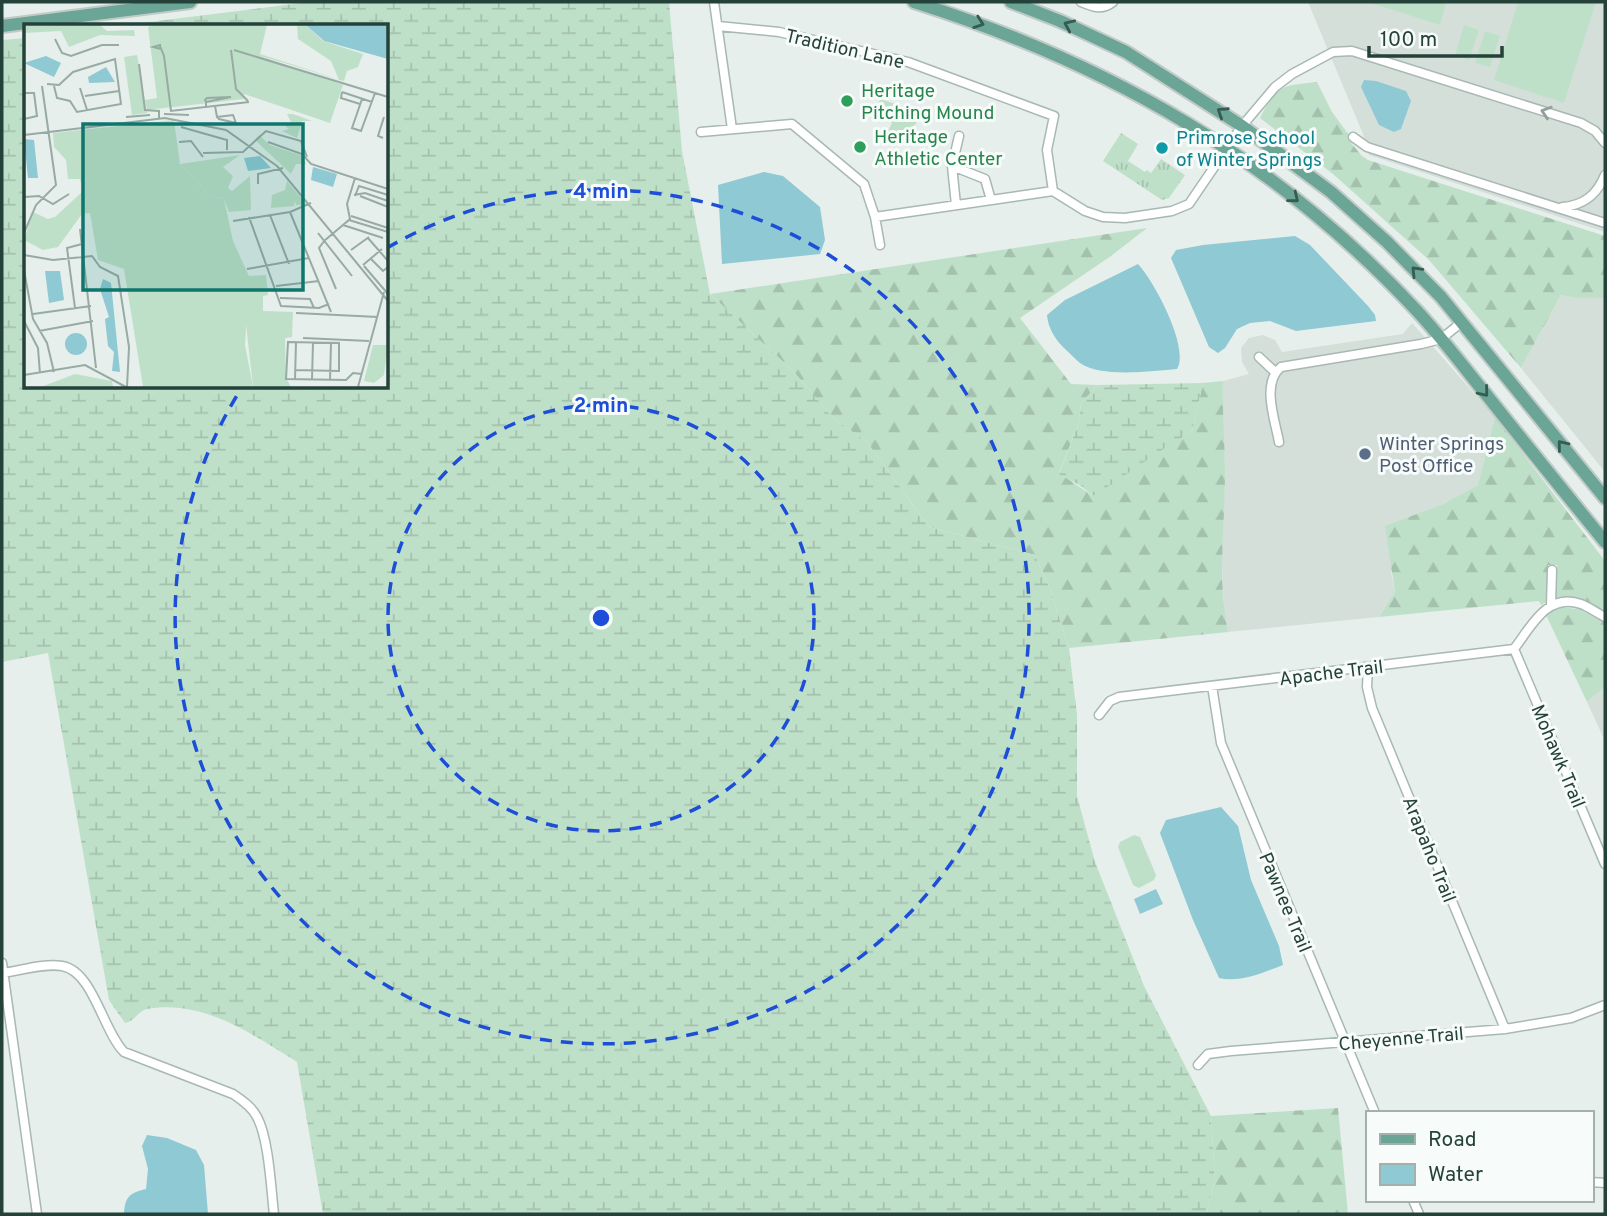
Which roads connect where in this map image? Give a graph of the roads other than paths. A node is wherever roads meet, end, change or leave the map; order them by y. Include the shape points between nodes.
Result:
1 (191, 2) edge
2 (714, 2) edge
3 (914, 2) edge
4 (1011, 2) edge
5 (1084, 2) edge
6 (1113, 2) edge
7 (2, 26) edge
8 (718, 26) junction
9 (1242, 126) junction
10 (732, 129) junction
11 (701, 132) dead end
12 (959, 136) dead end
13 (1353, 137) dead end
14 (1605, 143) edge
15 (1227, 149) junction
16 (952, 166) junction
17 (1605, 175) edge
18 (1053, 191) junction
19 (991, 200) junction
20 (956, 205) junction
21 (1560, 207) junction
22 (876, 217) junction
23 (1605, 223) edge
24 (880, 245) dead end
25 (1462, 322) junction
26 (1441, 339) junction
27 (1259, 357) dead end
28 (1275, 372) junction
29 (1279, 442) dead end
30 (1605, 498) edge
31 (1605, 542) edge
32 (1552, 570) dead end
33 (1551, 605) junction
34 (1605, 617) edge
35 (1514, 649) junction
36 (1368, 667) junction
37 (1212, 686) junction
38 (1099, 715) dead end
39 (1605, 864) edge
40 (2, 963) edge
41 (2, 973) edge
42 (1605, 1005) edge
43 (1505, 1029) junction
44 (1345, 1043) junction
45 (1198, 1065) dead end
46 (1374, 1111) edge
47 (37, 1214) edge
48 (274, 1214) edge

1 - 7 main road
2 - 8 street
3 -> 15 main road via 1015,36 1082,65
9 -> 4 main road via 1126,52
5 - 6 street via 1101,8
8 - 10 street
8 - 18 street, Tradition Lane via 779,32 908,62 1055,116 1047,150
14 -> 9 street via 1581,123 1352,51 1333,52 1292,74
9 - 15 street
25 -> 9 main road via 1359,216
10 - 11 street
10 - 22 street via 792,124 864,184
12 - 16 street
13 - 21 street via 1367,147
15 - 18 street via 1189,204 1172,211 1103,218
15 -> 26 main road via 1341,238
16 - 19 street via 985,179
16 - 20 street
17 - 21 street via 1594,195
18 - 19 street
19 - 20 street
20 - 22 street
21 - 23 street
22 - 24 street
25 - 26 street
30 -> 25 main road
26 - 28 street via 1292,364
26 -> 31 main road
27 - 28 street
28 - 29 street via 1271,394
32 - 33 street
33 - 34 street via 1581,604
33 - 35 street
35 - 36 street, Apache Trail
35 - 39 street, Mohawk Trail
36 - 37 street, Apache Trail
36 - 43 street, Arapaho Trail via 1372,708
37 - 38 street, Apache Trail via 1119,697
37 - 44 street, Pawnee Trail via 1221,743
40 - 41 street
41 - 47 street
41 - 48 street via 65,966 83,978 114,1042 124,1052 242,1100 257,1117 261,1131
42 - 43 street, Cheyenne Trail via 1571,1018
43 - 44 street, Cheyenne Trail
44 - 45 street, Cheyenne Trail via 1208,1054
44 - 46 street, Pawnee Trail

